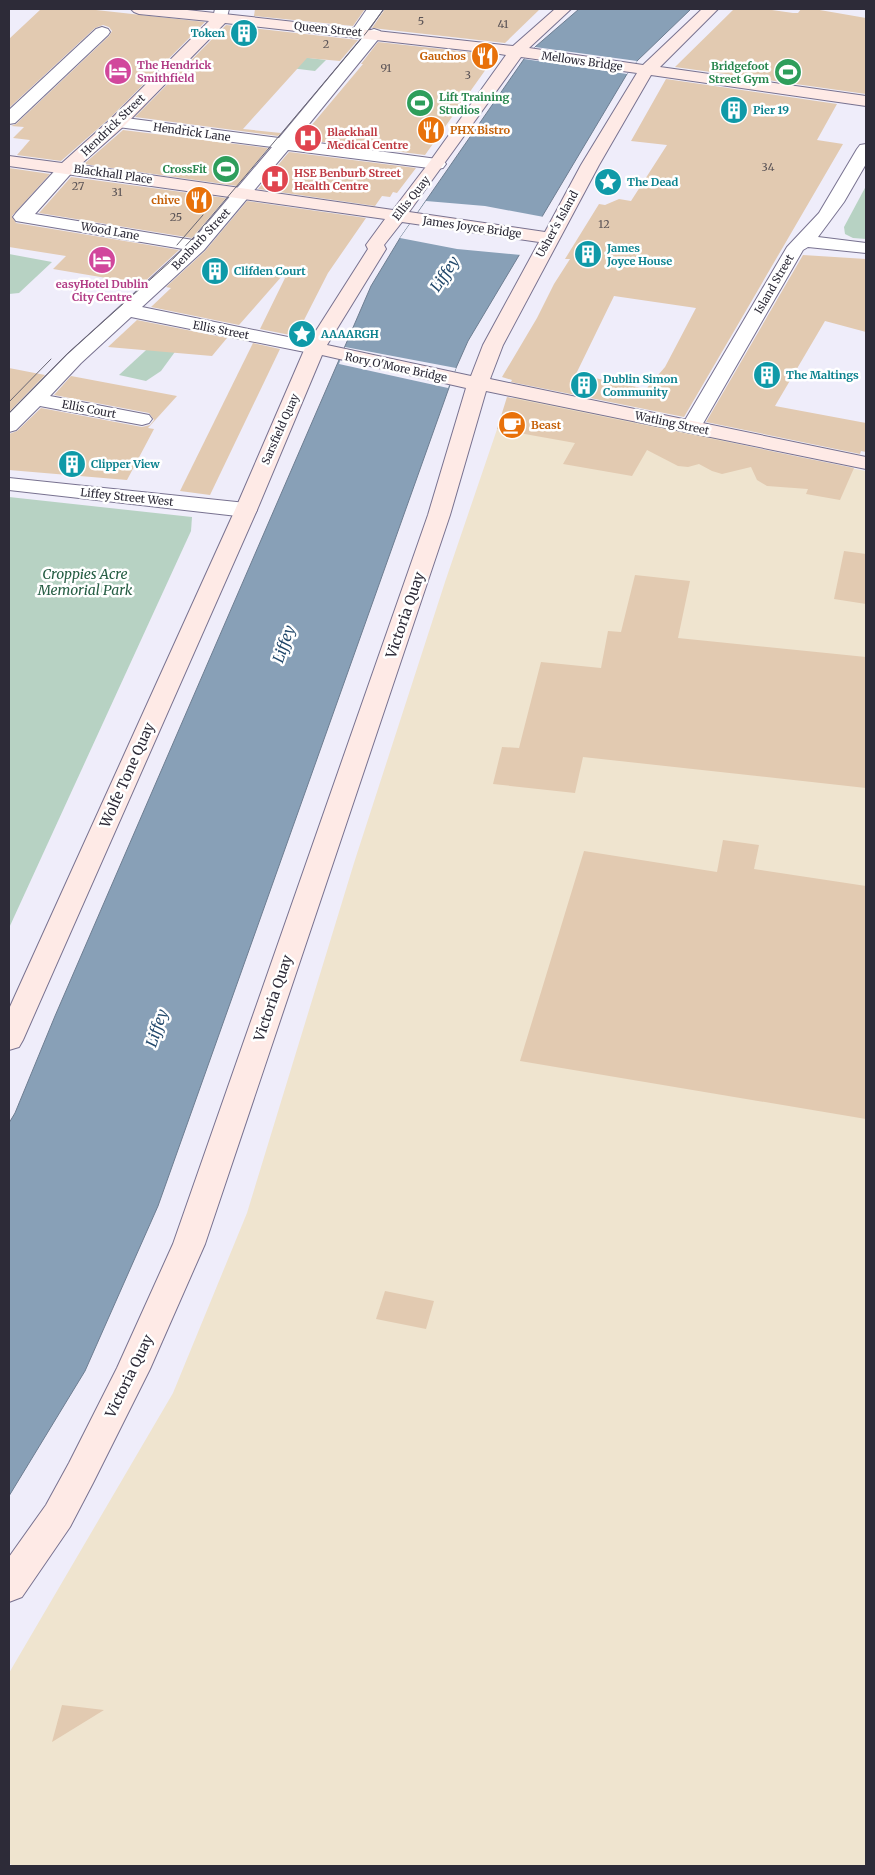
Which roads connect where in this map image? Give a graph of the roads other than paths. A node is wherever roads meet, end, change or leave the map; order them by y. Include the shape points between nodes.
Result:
1 (139, 9) edge
2 (375, 9) edge
3 (564, 9) edge
4 (711, 9) edge
5 (221, 13) edge
6 (102, 32) dead end
7 (367, 33) junction
8 (522, 52) junction
9 (640, 69) junction
10 (866, 102) edge
11 (9, 119) edge
12 (118, 122) junction
13 (284, 145) junction
14 (866, 148) edge
15 (9, 161) edge
16 (437, 164) junction
17 (67, 168) junction
18 (243, 193) junction
19 (404, 218) junction
20 (541, 237) junction
21 (806, 241) junction
22 (196, 246) junction
23 (866, 248) edge
24 (128, 310) junction
25 (315, 348) junction
26 (478, 384) junction
27 (35, 399) junction
28 (142, 418) dead end
29 (9, 426) edge
30 (691, 427) junction
31 (866, 463) edge
32 (9, 484) edge
33 (246, 510) junction
34 (9, 1040) edge
35 (9, 1586) edge

1 - 5 main road, Queen Street
2 - 7 street, Benburb Street
3 - 8 main road, Ellis Quay
4 - 9 main road, Usher's Island
5 - 7 main road, Queen Street
5 - 12 main road, Hendrick Street
6 - 11 street
7 - 8 main road, Queen Street
7 - 13 street, Benburb Street
8 - 9 main road, Mellows Bridge
8 - 16 main road, Ellis Quay
9 - 10 main road, Mellows Bridge
9 - 20 main road, Usher's Island via 590,165
12 - 13 street, Hendrick Lane
12 - 17 main road, Hendrick Street
13 - 16 street, Hendrick Lane
13 - 18 street, Benburb Street
14 - 21 street, Island Street via 823,220
15 - 17 main road, Blackhall Place
16 - 19 main road, Ellis Quay
17 - 18 main road, Blackhall Place
17 - 22 street, Wood Lane via 22,216
18 - 19 main road, Blackhall Place
18 - 22 street, Benburb Street
19 - 20 main road, James Joyce Bridge
19 - 25 main road, Ellis Quay via 375,244 377,249
20 - 26 main road, Usher's Island
21 - 23 street
21 - 30 street, Island Street via 796,247
22 - 24 street, Benburb Street
24 - 25 street, Ellis Street
24 - 27 street, Benburb Street
25 - 26 main road, Rory O'More Bridge
25 - 33 main road, Sarsfield Quay
26 - 30 main road, Watling Street
26 - 35 main road, Victoria Quay via 439,516 189,1244 133,1369 81,1473 58,1516
27 - 28 street, Ellis Court
27 - 29 street, Benburb Street
30 - 31 main road, Watling Street
32 - 33 street, Liffey Street West
33 - 34 main road, Wolfe Tone Quay

